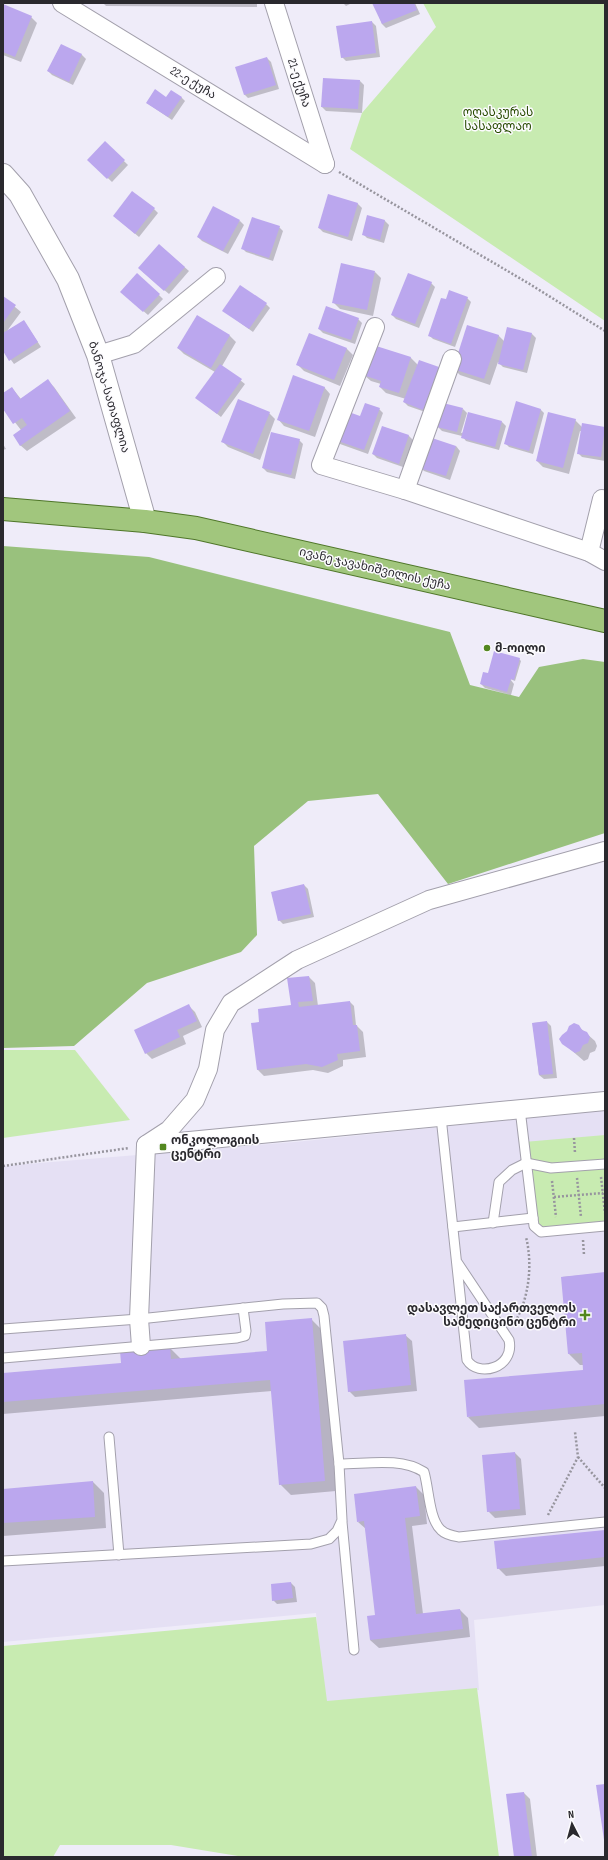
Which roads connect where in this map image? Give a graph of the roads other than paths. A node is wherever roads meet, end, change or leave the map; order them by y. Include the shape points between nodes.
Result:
1 (62, 3) edge
2 (274, 3) edge
3 (325, 164) joint
4 (3, 175) edge
5 (216, 278) dead end
6 (375, 327) dead end
7 (98, 355) junction
8 (452, 359) dead end
9 (405, 490) junction
10 (605, 500) edge
11 (3, 509) edge
12 (145, 521) junction
13 (589, 552) junction
14 (605, 560) edge
15 (605, 621) edge
16 (605, 851) edge
17 (605, 1101) edge
18 (520, 1109) junction
19 (441, 1117) junction
20 (146, 1145) junction
21 (526, 1162) junction
22 (602, 1164) edge
23 (533, 1218) junction
24 (493, 1223) junction
25 (605, 1226) edge
26 (453, 1228) junction
27 (456, 1262) junction
28 (243, 1308) junction
29 (139, 1319) junction
30 (3, 1329) edge
31 (141, 1346) junction
32 (3, 1358) edge
33 (109, 1437) dead end
34 (339, 1464) junction
35 (342, 1520) junction
36 (605, 1522) edge
37 (119, 1555) junction
38 (3, 1562) edge
39 (354, 1650) dead end

1 - 3 street, 22-ე ქუჩა
2 - 3 street, 21-ე ქუჩა
4 - 7 street, ბანოჯა-სათაფლია via 20,194 68,279
5 - 7 street via 134,344
6 - 9 street via 321,465
7 - 12 street, ბანოჯა-სათაფლია
8 - 9 street
9 - 13 street
10 - 13 street via 602,499
11 - 12 main road, ივანე ჯავახიშვილის ქუჩა
12 - 15 main road, ივანე ჯავახიშვილის ქუჩა via 196,528
13 - 14 street
16 - 20 street via 429,900 296,960 231,1003 215,1030 208,1069 195,1100 169,1130
17 - 18 street
18 - 19 street
18 - 21 lane
19 - 20 street
19 - 26 lane
20 - 29 street
21 - 22 lane via 551,1168
21 - 23 lane
21 - 24 lane via 499,1182
23 - 24 lane
23 - 25 lane via 534,1226 541,1232
24 - 26 lane
26 - 27 lane
27 - 27 lane via 467,1360 476,1368 499,1366 508,1358 511,1349 509,1340
28 - 29 lane
28 - 31 lane via 245,1336
28 - 34 lane via 317,1303 322,1308
29 - 30 lane
29 - 31 street
31 - 32 lane
33 - 37 lane
34 - 35 lane
34 - 36 lane via 404,1463 416,1467 424,1472 434,1520 441,1530 459,1537
35 - 37 lane via 337,1531 329,1538 311,1544
35 - 39 lane
37 - 38 lane

